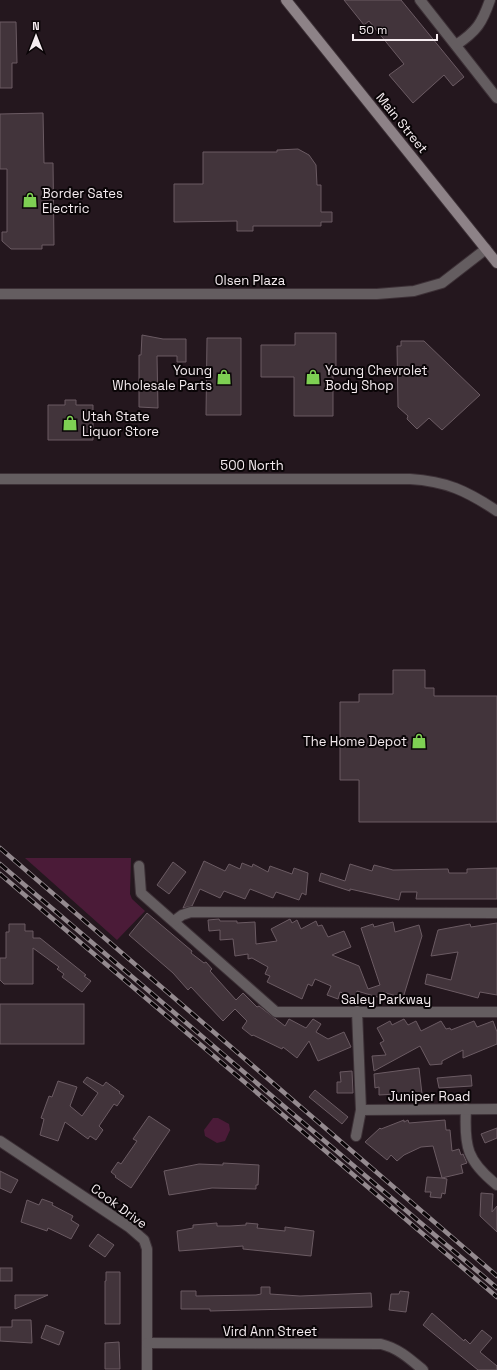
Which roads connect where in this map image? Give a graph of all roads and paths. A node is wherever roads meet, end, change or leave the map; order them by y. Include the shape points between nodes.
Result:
1 (286, 0) edge
2 (420, 0) edge
3 (490, 0) edge
4 (456, 45) junction
5 (497, 98) edge
6 (486, 249) junction
7 (497, 262) edge
8 (0, 294) edge
9 (0, 479) edge
10 (497, 511) edge
11 (139, 866) dead end
12 (497, 913) edge
13 (174, 921) junction
14 (358, 1011) junction
15 (497, 1012) edge
16 (466, 1109) junction
17 (497, 1109) edge
18 (361, 1110) junction
19 (356, 1136) dead end
20 (0, 1141) edge
21 (497, 1185) edge
22 (147, 1343) junction
23 (147, 1370) edge
24 (423, 1370) edge

1 - 6 main road, Main Street
2 - 4 street
3 - 4 street via 482,21
4 - 5 street
6 - 7 main road, Main Street
6 - 8 street, Olsen Plaza via 442,283 414,292
9 - 10 street, 500 North via 410,479 450,485 467,492
11 - 13 street via 141,893
12 - 13 street via 191,912
13 - 14 street, Saley Parkway via 276,1012
14 - 15 street, Saley Parkway
14 - 18 street
16 - 17 street, Juniper Road
16 - 18 street, Juniper Road
16 - 21 street via 465,1136 472,1158 480,1171
18 - 19 street
20 - 22 street, Cook Drive via 129,1227 144,1240 147,1249
22 - 23 street, Cook Drive
22 - 24 street, Vird Ann Street via 381,1344 392,1346

